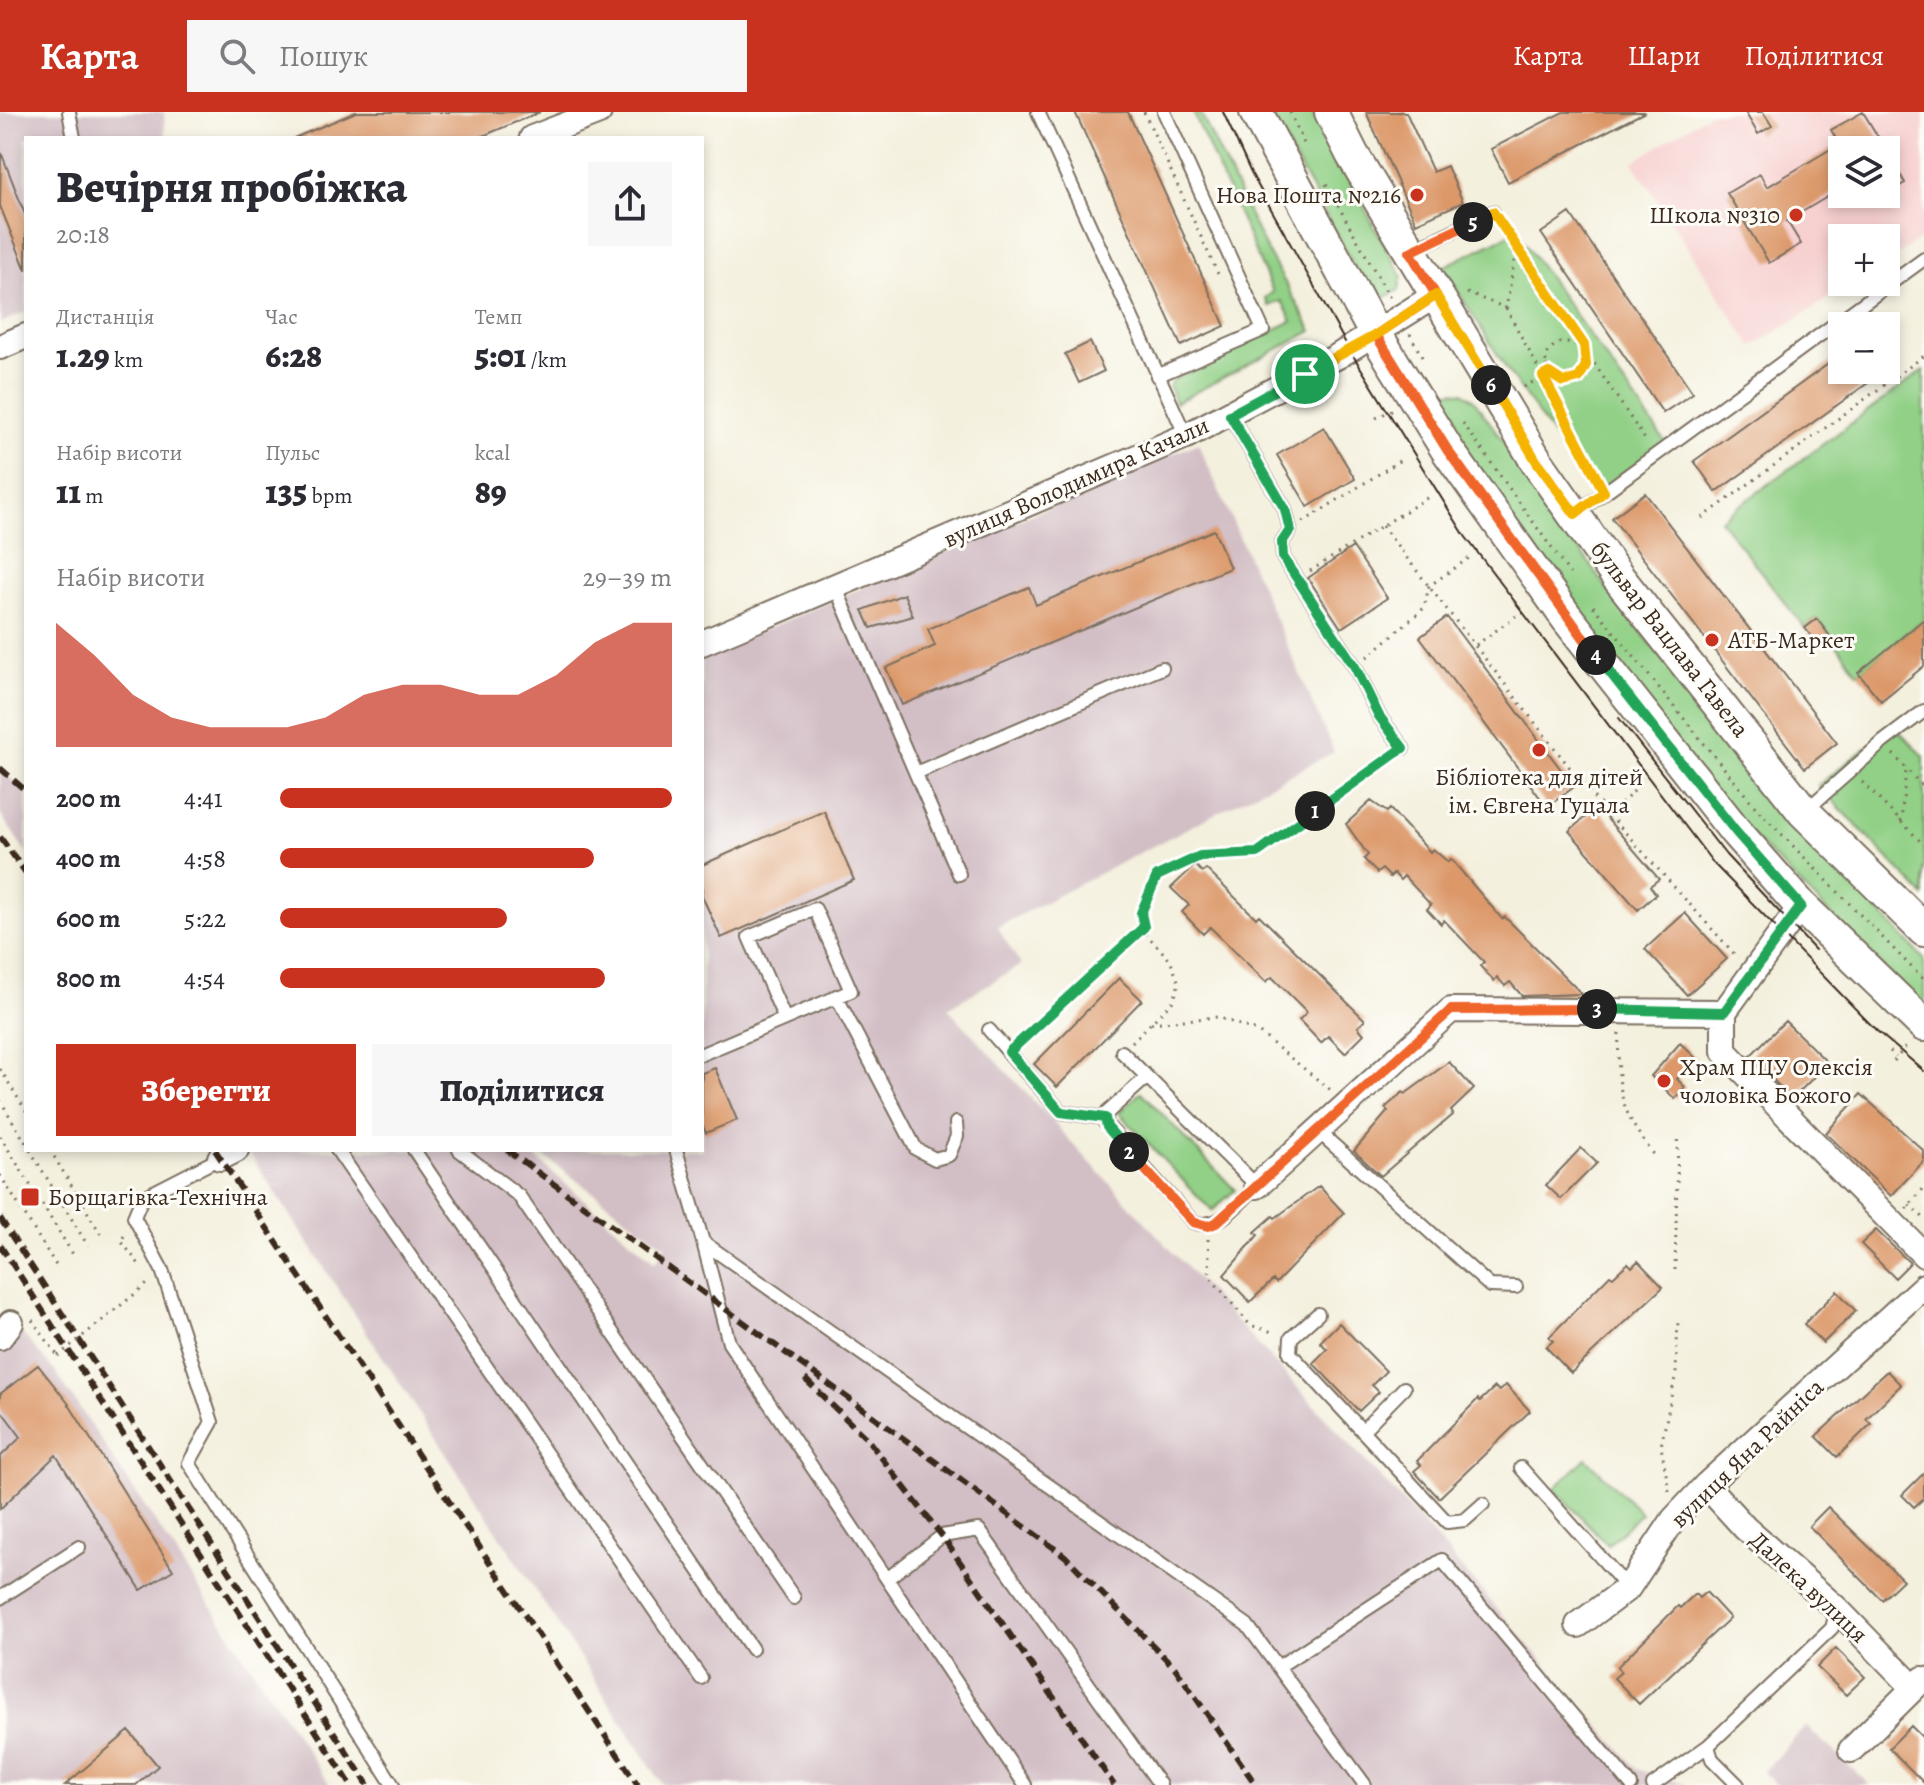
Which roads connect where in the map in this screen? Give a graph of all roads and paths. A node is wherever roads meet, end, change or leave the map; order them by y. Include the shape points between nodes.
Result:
1 (69, 112) edge
2 (599, 112) edge
3 (1038, 112) edge
4 (1144, 112) edge
5 (1164, 112) edge
6 (1256, 112) edge
7 (1331, 112) edge
8 (74, 136) edge
9 (537, 136) edge
10 (1493, 212) joint
11 (1517, 247) junction
12 (1410, 252) junction
13 (1924, 259) edge
14 (1219, 275) dead end
15 (1449, 293) junction
16 (1506, 308) junction
17 (1376, 335) junction
18 (24, 337) edge
19 (1584, 345) junction
20 (0, 347) edge
21 (1583, 351) junction
22 (1924, 356) edge
23 (1549, 373) junction
24 (1157, 376) junction
25 (1543, 376) junction
26 (1513, 392) dead end
27 (1396, 408) dead end
28 (1230, 415) junction
29 (1376, 418) dead end
30 (1186, 436) junction
31 (1657, 457) junction
32 (1404, 458) dead end
33 (1604, 492) junction
34 (1430, 496) dead end
35 (1575, 514) junction
36 (1702, 518) dead end
37 (1382, 526) junction
38 (1290, 530) junction
39 (1472, 556) dead end
40 (1297, 580) junction
41 (835, 586) junction
42 (1429, 586) junction
43 (1516, 616) dead end
44 (704, 642) edge
45 (1476, 645) junction
46 (1355, 667) junction
47 (1162, 668) dead end
48 (1924, 711) edge
49 (1883, 742) junction
50 (1403, 748) joint
51 (1906, 768) junction
52 (1850, 770) junction
53 (918, 772) junction
54 (1644, 781) dead end
55 (1924, 788) edge
56 (1804, 812) junction
57 (1610, 815) junction
58 (1901, 822) junction
59 (1924, 845) edge
60 (959, 874) dead end
61 (1801, 906) junction
62 (1144, 927) junction
63 (1924, 930) edge
64 (1752, 973) junction
65 (836, 996) junction
66 (1620, 1009) junction
67 (1724, 1012) junction
68 (784, 1017) junction
69 (1151, 1023) junction
70 (989, 1030) dead end
71 (1918, 1032) edge
72 (1890, 1051) dead end
73 (1009, 1052) junction
74 (1122, 1052) joint
75 (704, 1053) edge
76 (0, 1069) edge
77 (1147, 1077) junction
78 (0, 1100) edge
79 (1348, 1104) junction
80 (24, 1108) edge
81 (1105, 1118) junction
82 (956, 1123) dead end
83 (1319, 1132) junction
84 (0, 1136) edge
85 (1678, 1138) dead end
86 (24, 1140) edge
87 (31, 1152) edge
88 (51, 1152) edge
89 (338, 1152) edge
90 (415, 1152) edge
91 (462, 1152) edge
92 (677, 1152) edge
93 (228, 1154) edge
94 (1657, 1158) dead end
95 (0, 1175) edge
96 (1257, 1186) junction
97 (1909, 1205) dead end
98 (1924, 1218) edge
99 (1208, 1226) junction
100 (102, 1236) dead end
101 (121, 1241) dead end
102 (703, 1242) junction
103 (88, 1246) dead end
104 (1924, 1255) edge
105 (74, 1256) dead end
106 (57, 1267) dead end
107 (1675, 1270) dead end
108 (1924, 1286) edge
109 (1516, 1287) dead end
110 (1318, 1314) dead end
111 (1678, 1319) dead end
112 (10, 1321) edge
113 (1291, 1338) junction
114 (1404, 1388) dead end
115 (1362, 1431) junction
116 (1521, 1468) dead end
117 (1706, 1485) junction
118 (1483, 1504) dead end
119 (1674, 1519) junction
120 (79, 1547) dead end
121 (887, 1579) junction
122 (1628, 1588) junction
123 (0, 1598) edge
124 (794, 1598) dead end
125 (1837, 1609) junction
126 (1578, 1625) dead end
127 (752, 1649) dead end
128 (1278, 1667) junction
129 (701, 1678) dead end
130 (1921, 1688) edge
131 (1708, 1746) junction
132 (1851, 1750) dead end
133 (393, 1785) edge
134 (1025, 1785) edge
135 (1160, 1785) edge
136 (1365, 1785) edge
137 (1631, 1785) edge
138 (1653, 1785) edge
139 (1738, 1785) edge

1 - 8 lane
2 - 9 street
3 - 24 lane
4 - 14 path
5 - 24 lane via 1263,330
6 - 17 main road
7 - 12 main road, бульвар Вацлава Гавела
10 - 11 path
10 - 12 lane
11 - 16 path
11 - 19 path
12 - 15 main road, бульвар Вацлава Гавела
13 - 31 lane
15 - 16 path
15 - 17 street, вулиця Володимира Качали
15 - 35 main road, бульвар Вацлава Гавела via 1537,462
16 - 25 path
17 - 28 street, вулиця Володимира Качали
17 - 61 main road via 1448,451 1567,618
18 - 20 street
19 - 21 path
19 - 31 path
21 - 23 path via 1572,343 1558,344 1547,356
21 - 23 path via 1586,365 1579,378 1563,382
22 - 36 path
23 - 25 path
24 - 30 lane
25 - 26 path
25 - 33 path
27 - 29 path
28 - 30 street, вулиця Володимира Качали
28 - 38 lane via 1285,509
30 - 41 street, вулиця Володимира Качали
31 - 33 lane
32 - 38 path
33 - 35 lane
34 - 37 path
35 - 56 main road, бульвар Вацлава Гавела via 1617,576
37 - 40 path
37 - 42 path
38 - 40 lane via 1281,551
39 - 42 path
40 - 46 lane
41 - 44 street, вулиця Володимира Качали
41 - 53 lane
42 - 45 path
42 - 46 path via 1424,608
43 - 45 path
45 - 57 path
46 - 50 lane via 1379,716
47 - 53 lane
48 - 49 lane
49 - 51 path
49 - 52 lane
50 - 62 path via 1257,853 1200,856 1157,876 1141,913
51 - 55 path
51 - 58 path
52 - 56 lane
52 - 58 path
53 - 60 lane
54 - 57 path
56 - 63 main road, бульвар Вацлава Гавела
57 - 64 path
58 - 59 path
61 - 64 street
61 - 71 main road
62 - 69 path via 1170,960 1179,983 1174,1000
62 - 73 path
64 - 67 street
65 - 68 lane
65 - 68 lane via 851,991 815,909 749,937
65 - 82 lane via 916,1149 935,1159 949,1155
66 - 67 street
66 - 79 street via 1451,1010
66 - 94 path via 1617,1085 1633,1129
67 - 104 street via 1724,1051
68 - 75 lane
69 - 74 path
69 - 79 path via 1217,1017 1257,1031
70 - 73 lane
71 - 72 path via 1895,1059
73 - 81 lane via 1061,1112
74 - 77 lane
76 - 80 path
77 - 81 lane
77 - 96 lane
78 - 86 path
79 - 83 street
81 - 99 lane via 1107,1127 1193,1222
83 - 96 street
83 - 109 lane via 1490,1286
84 - 105 path
85 - 107 path
87 - 103 path
88 - 100 path
89 - 129 lane
90 - 127 lane
91 - 124 lane via 519,1196
92 - 102 lane
93 - 133 lane via 142,1198 134,1217 162,1270 212,1422 189,1463
95 - 106 path
96 - 99 lane
97 - 98 path
99 - 113 path via 1210,1277 1250,1325
101 - 112 path, bridge via 151,1281 58,1356
102 - 121 lane via 729,1343
102 - 128 lane via 1247,1625
108 - 117 street, вулиця Яна Райніса
110 - 113 lane
111 - 119 path via 1676,1373 1661,1446
113 - 115 lane via 1290,1353
114 - 115 lane
115 - 118 lane via 1447,1522 1465,1520
116 - 122 lane
117 - 119 street, вулиця Яна Райніса
117 - 125 street, Далека вулиця via 1745,1528
119 - 122 street, вулиця Яна Райніса
120 - 123 lane
121 - 134 lane
121 - 135 lane via 942,1536 979,1530
122 - 126 street, вулиця Яна Райніса
125 - 130 street, Далека вулиця
125 - 131 lane via 1832,1628
128 - 136 lane
128 - 137 lane via 1442,1560
130 - 132 street
131 - 138 lane
131 - 139 lane via 1712,1759

